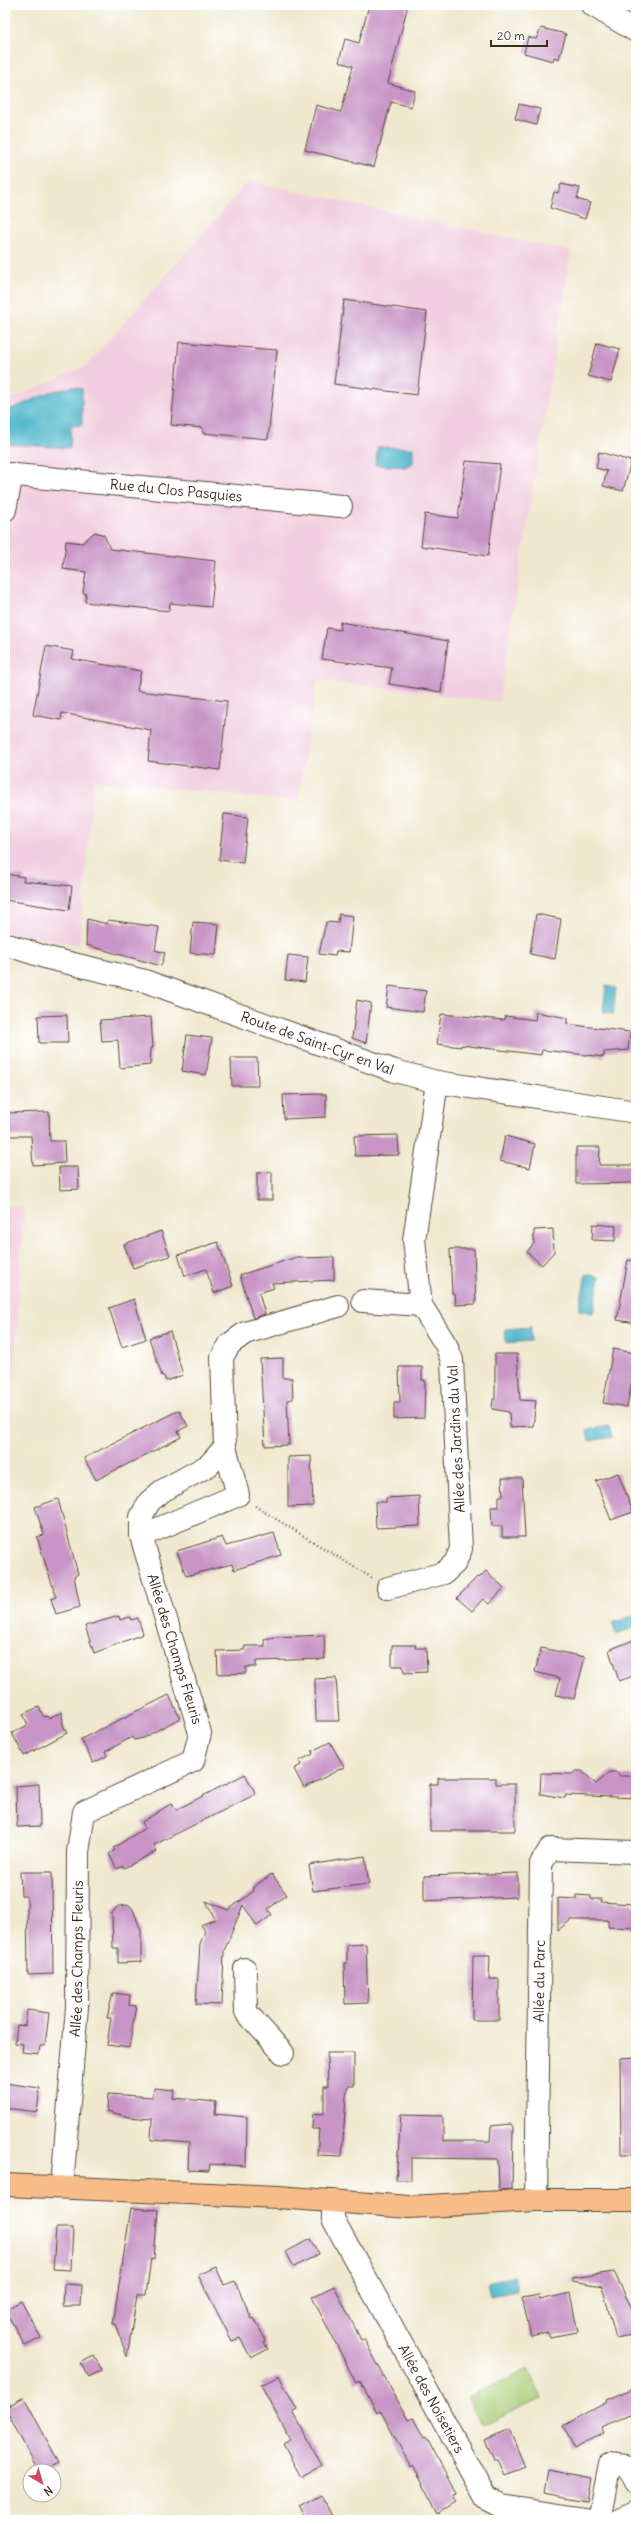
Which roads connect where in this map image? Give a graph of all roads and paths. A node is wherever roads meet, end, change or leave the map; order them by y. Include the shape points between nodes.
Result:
1 (592, 5) edge
2 (636, 31) edge
3 (8, 474) edge
4 (341, 506) dead end
5 (5, 510) edge
6 (5, 944) edge
7 (437, 1082) junction
8 (636, 1112) edge
9 (363, 1301) dead end
10 (421, 1305) junction
11 (338, 1306) dead end
12 (225, 1447) junction
13 (238, 1495) junction
14 (141, 1536) junction
15 (388, 1588) joint
16 (636, 1852) edge
17 (245, 1969) dead end
18 (283, 2053) dead end
19 (5, 2185) edge
20 (62, 2186) junction
21 (536, 2200) junction
22 (636, 2200) edge
23 (333, 2201) junction
24 (636, 2483) edge
25 (636, 2512) edge
26 (592, 2520) edge
27 (600, 2520) edge
28 (619, 2520) edge

1 - 2 street
3 - 4 street, Rue du Clos Pasquies
3 - 5 street, Rue du Clos Pasquies
6 - 7 street, Route de Saint-Cyr en Val via 48,958 145,981 395,1071
7 - 8 street, Route de Saint-Cyr en Val
7 - 10 street, Allée des Jardins du Val via 414,1240
9 - 10 street
10 - 15 street, Allée des Jardins du Val via 446,1345 452,1360 461,1549 454,1564 444,1573
11 - 12 street via 245,1333 230,1344 222,1357
12 - 13 street
12 - 14 street, Allée des Champs Fleuris via 209,1465 162,1491 149,1502 141,1517
13 - 14 street
13 - 15 path
14 - 20 street, Allée des Champs Fleuris via 200,1733 193,1761 84,1812 78,1852 77,2007
16 - 21 street, Allée du Parc via 550,1849 541,1864
17 - 18 street via 246,2012
19 - 20 main road
20 - 23 main road
21 - 22 main road
21 - 23 main road via 409,2207
23 - 26 street, Allée des Noisetiers via 333,2219 486,2498 502,2506
24 - 27 street via 627,2466 610,2464
25 - 28 street

